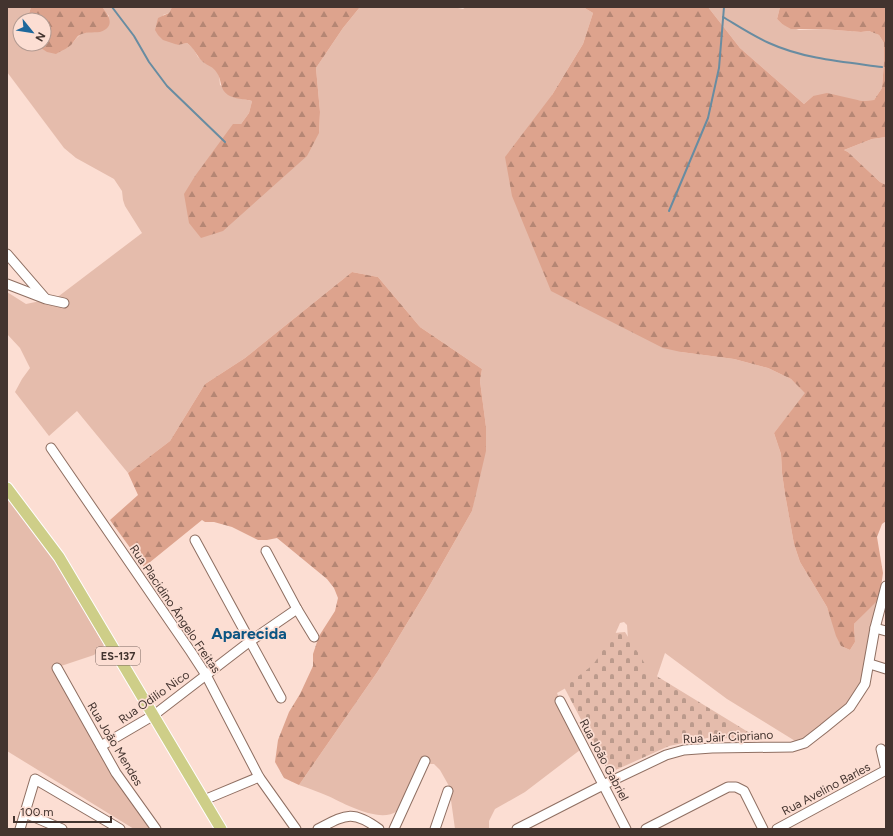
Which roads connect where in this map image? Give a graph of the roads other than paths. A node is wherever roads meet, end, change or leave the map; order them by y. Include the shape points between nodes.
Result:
1 (7, 254) edge
2 (7, 284) edge
3 (46, 299) junction
4 (64, 303) dead end
5 (51, 448) dead end
6 (7, 488) edge
7 (195, 540) dead end
8 (266, 551) dead end
9 (886, 590) edge
10 (297, 609) junction
11 (875, 628) junction
12 (886, 631) edge
13 (314, 637) dead end
14 (249, 642) junction
15 (870, 664) junction
16 (57, 668) dead end
17 (886, 669) edge
18 (206, 675) junction
19 (280, 698) dead end
20 (560, 701) dead end
21 (154, 715) junction
22 (101, 746) junction
23 (881, 750) dead end
24 (425, 761) dead end
25 (886, 770) edge
26 (259, 777) junction
27 (603, 785) junction
28 (448, 791) dead end
29 (204, 800) junction
30 (25, 813) junction
31 (20, 829) edge
32 (62, 829) edge
33 (120, 829) edge
34 (156, 829) edge
35 (221, 829) edge
36 (296, 829) edge
37 (318, 829) edge
38 (379, 829) edge
39 (394, 829) edge
40 (435, 829) edge
41 (517, 829) edge
42 (626, 829) edge
43 (646, 829) edge
44 (763, 829) edge
45 (778, 829) edge

1 - 3 street
2 - 3 street
3 - 4 street
5 - 18 street, Rua Placidino Ângelo Freitas
6 - 21 main road, ES-137 via 59,557
7 - 14 street
8 - 10 street
9 - 11 street, Rua Jair Cipriano
10 - 13 street
10 - 14 street, Rua Odilio Nico
11 - 12 street
11 - 15 street, Rua Jair Cipriano
14 - 18 street, Rua Odilio Nico
14 - 19 street
15 - 17 street
15 - 27 street, Rua Jair Cipriano via 865,684 850,707 806,742 792,747 684,750 666,755
16 - 22 street, Rua João Mendes
18 - 21 street, Rua Odilio Nico
18 - 26 street, Rua Placidino Ângelo Freitas
20 - 27 street, Rua João Gabriel
21 - 22 street, Rua Odilio Nico
21 - 29 main road, ES-137
22 - 34 street, Rua João Mendes via 116,773
23 - 25 street
24 - 39 street
25 - 45 street, Rua Avelino Barles
26 - 29 street
26 - 36 street, Rua Placidino Ângelo Freitas
27 - 41 street, Rua Jair Cipriano
27 - 42 street, Rua João Gabriel
28 - 40 street
29 - 35 main road, ES-137
30 - 31 street
30 - 32 street
30 - 33 street via 35,779
37 - 38 street via 338,818 351,815 358,816
43 - 44 street via 728,787 744,791

